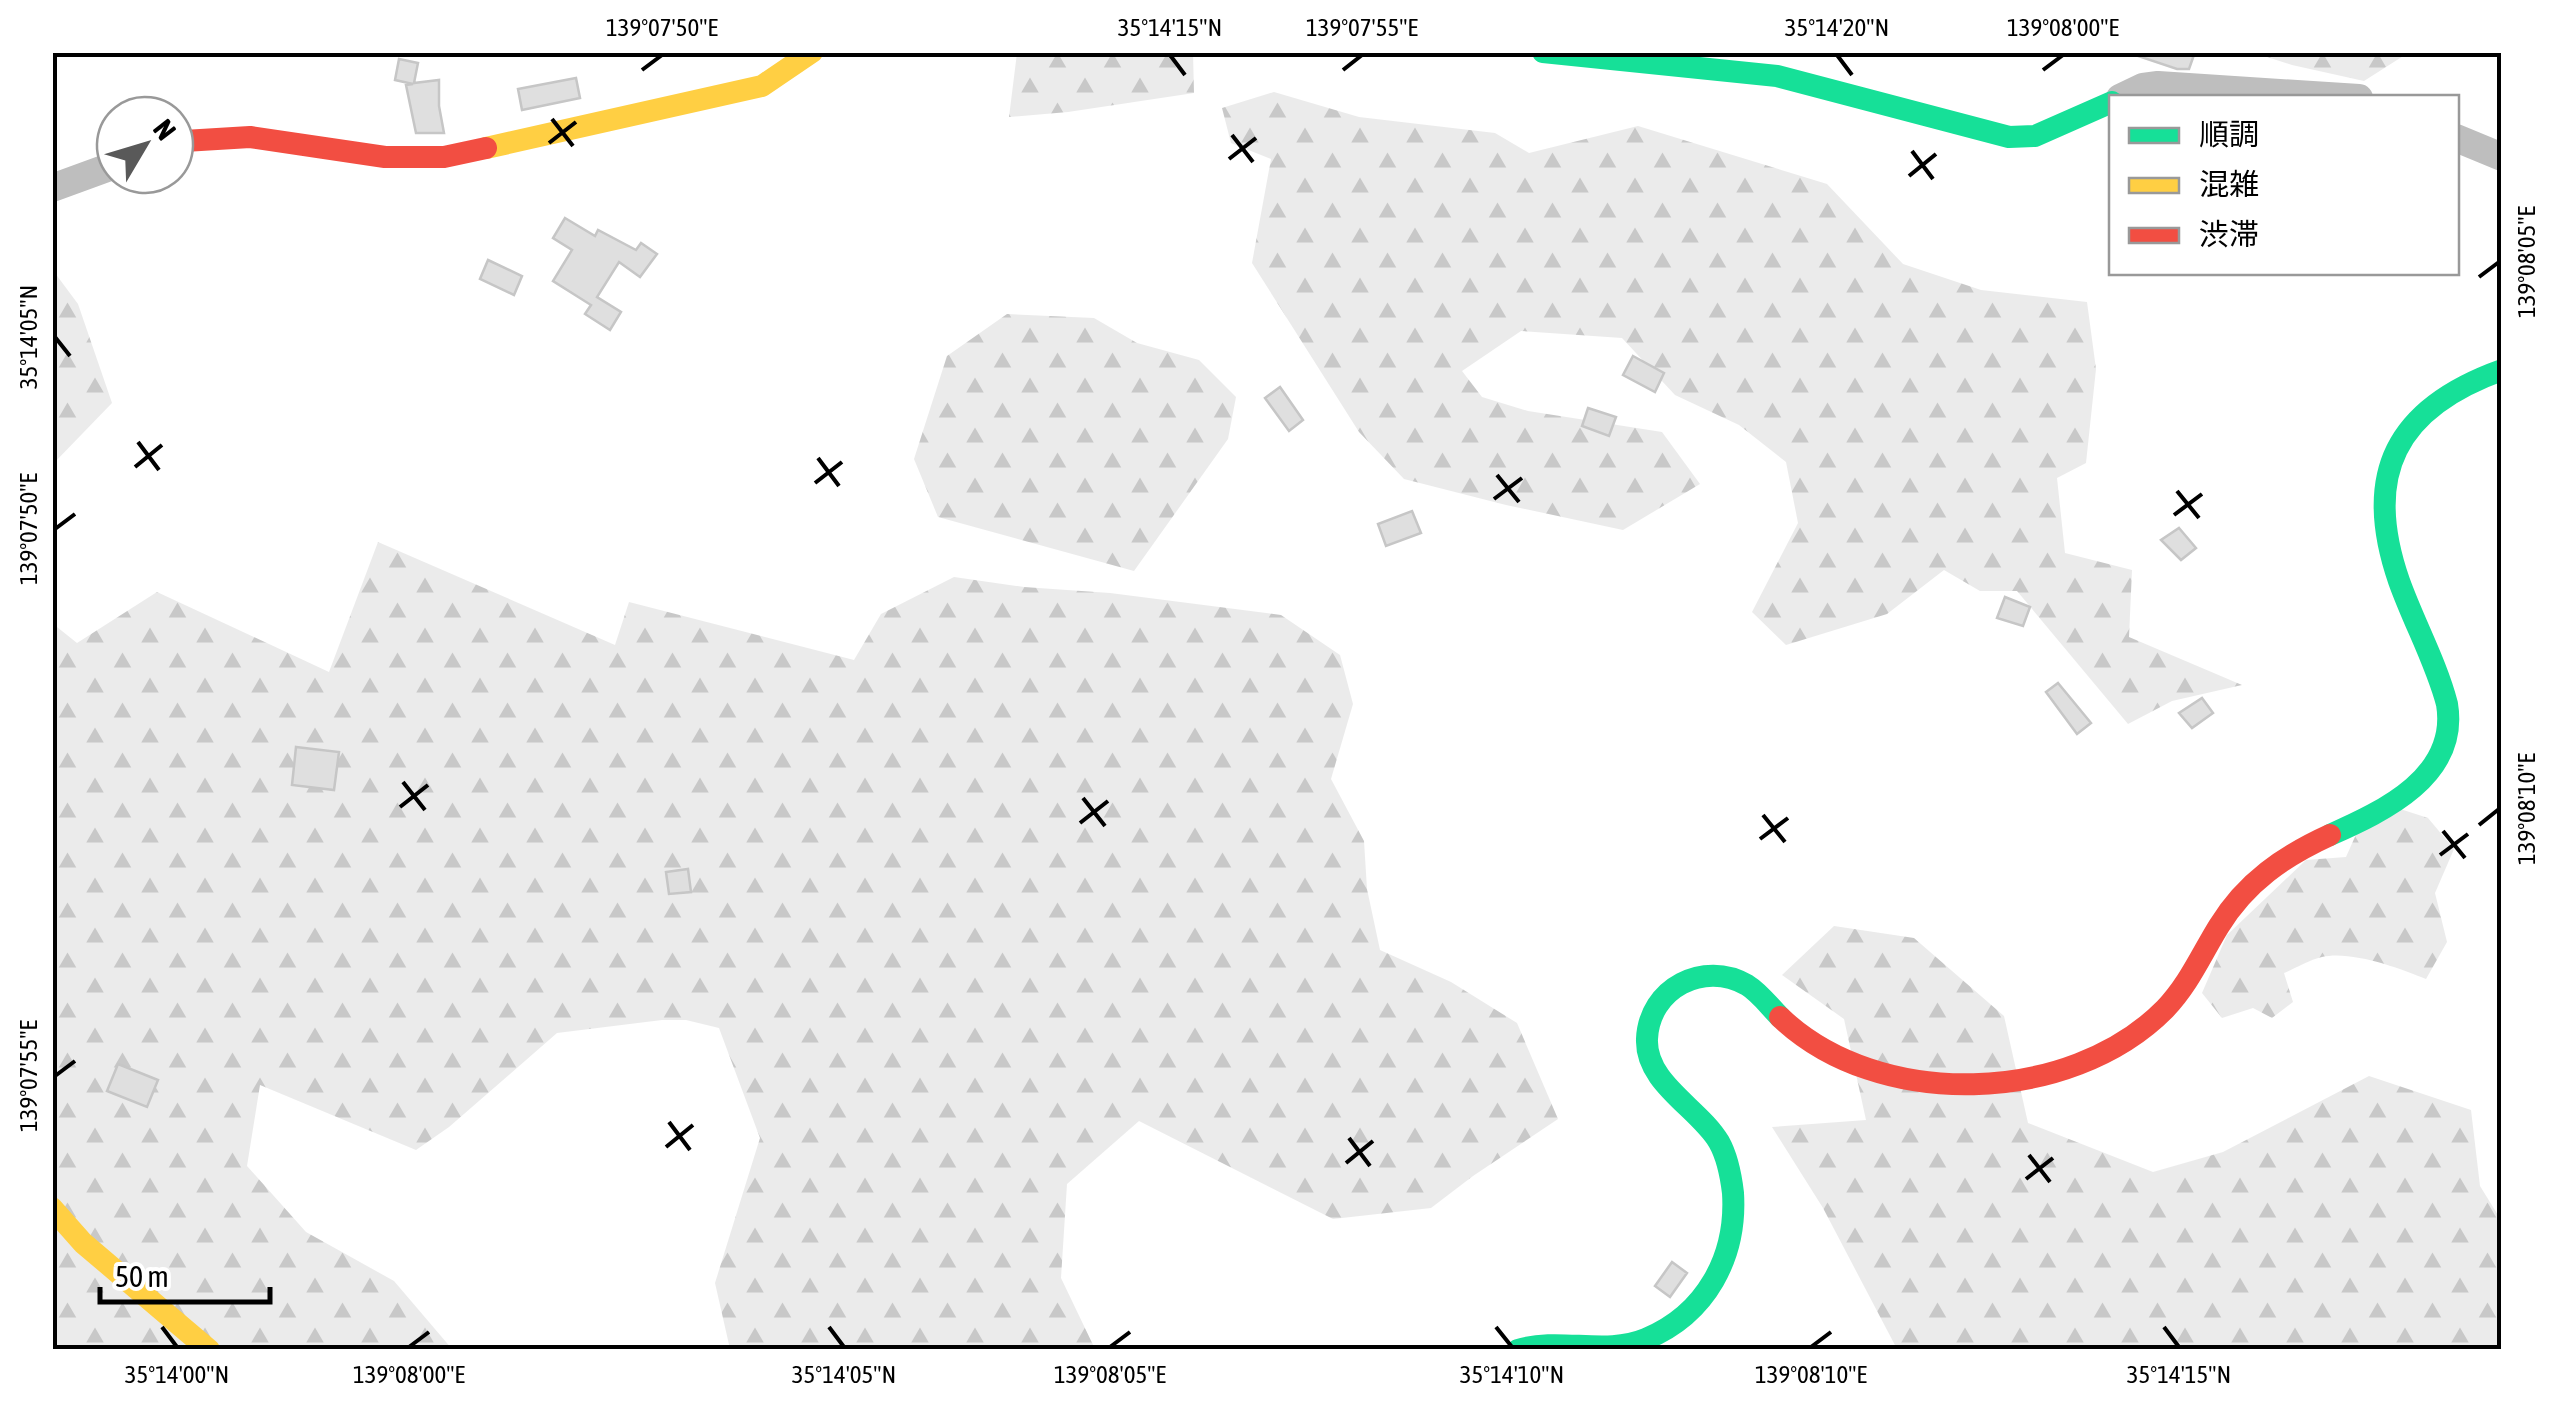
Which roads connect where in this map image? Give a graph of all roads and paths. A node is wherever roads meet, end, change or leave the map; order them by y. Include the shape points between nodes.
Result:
1 (812, 52) edge
2 (1543, 52) edge
3 (2127, 95) edge
4 (2316, 95) edge
5 (2109, 103) edge
6 (2459, 139) edge
7 (195, 140) edge
8 (2502, 157) edge
9 (95, 172) edge
10 (52, 188) edge
11 (2502, 370) edge
12 (52, 1208) edge
13 (209, 1350) edge
14 (1518, 1350) edge

1 - 7 street via 762,86 444,156 384,156 250,137
2 - 5 street via 1799,80 2009,137 2035,136
3 - 4 street via 2158,84
6 - 8 street
9 - 10 street
11 - 14 street via 2435,401 2414,421 2390,462 2382,522 2446,700 2449,726 2428,775 2414,789 2278,862 2243,894 2183,988 2153,1020 2087,1061 2002,1080 1921,1082 1853,1066 1818,1048 1752,988 1730,978 1683,981 1661,999 1648,1046 1652,1069 1716,1137 1729,1165 1735,1203 1723,1268 1696,1306 1640,1342
12 - 13 street

